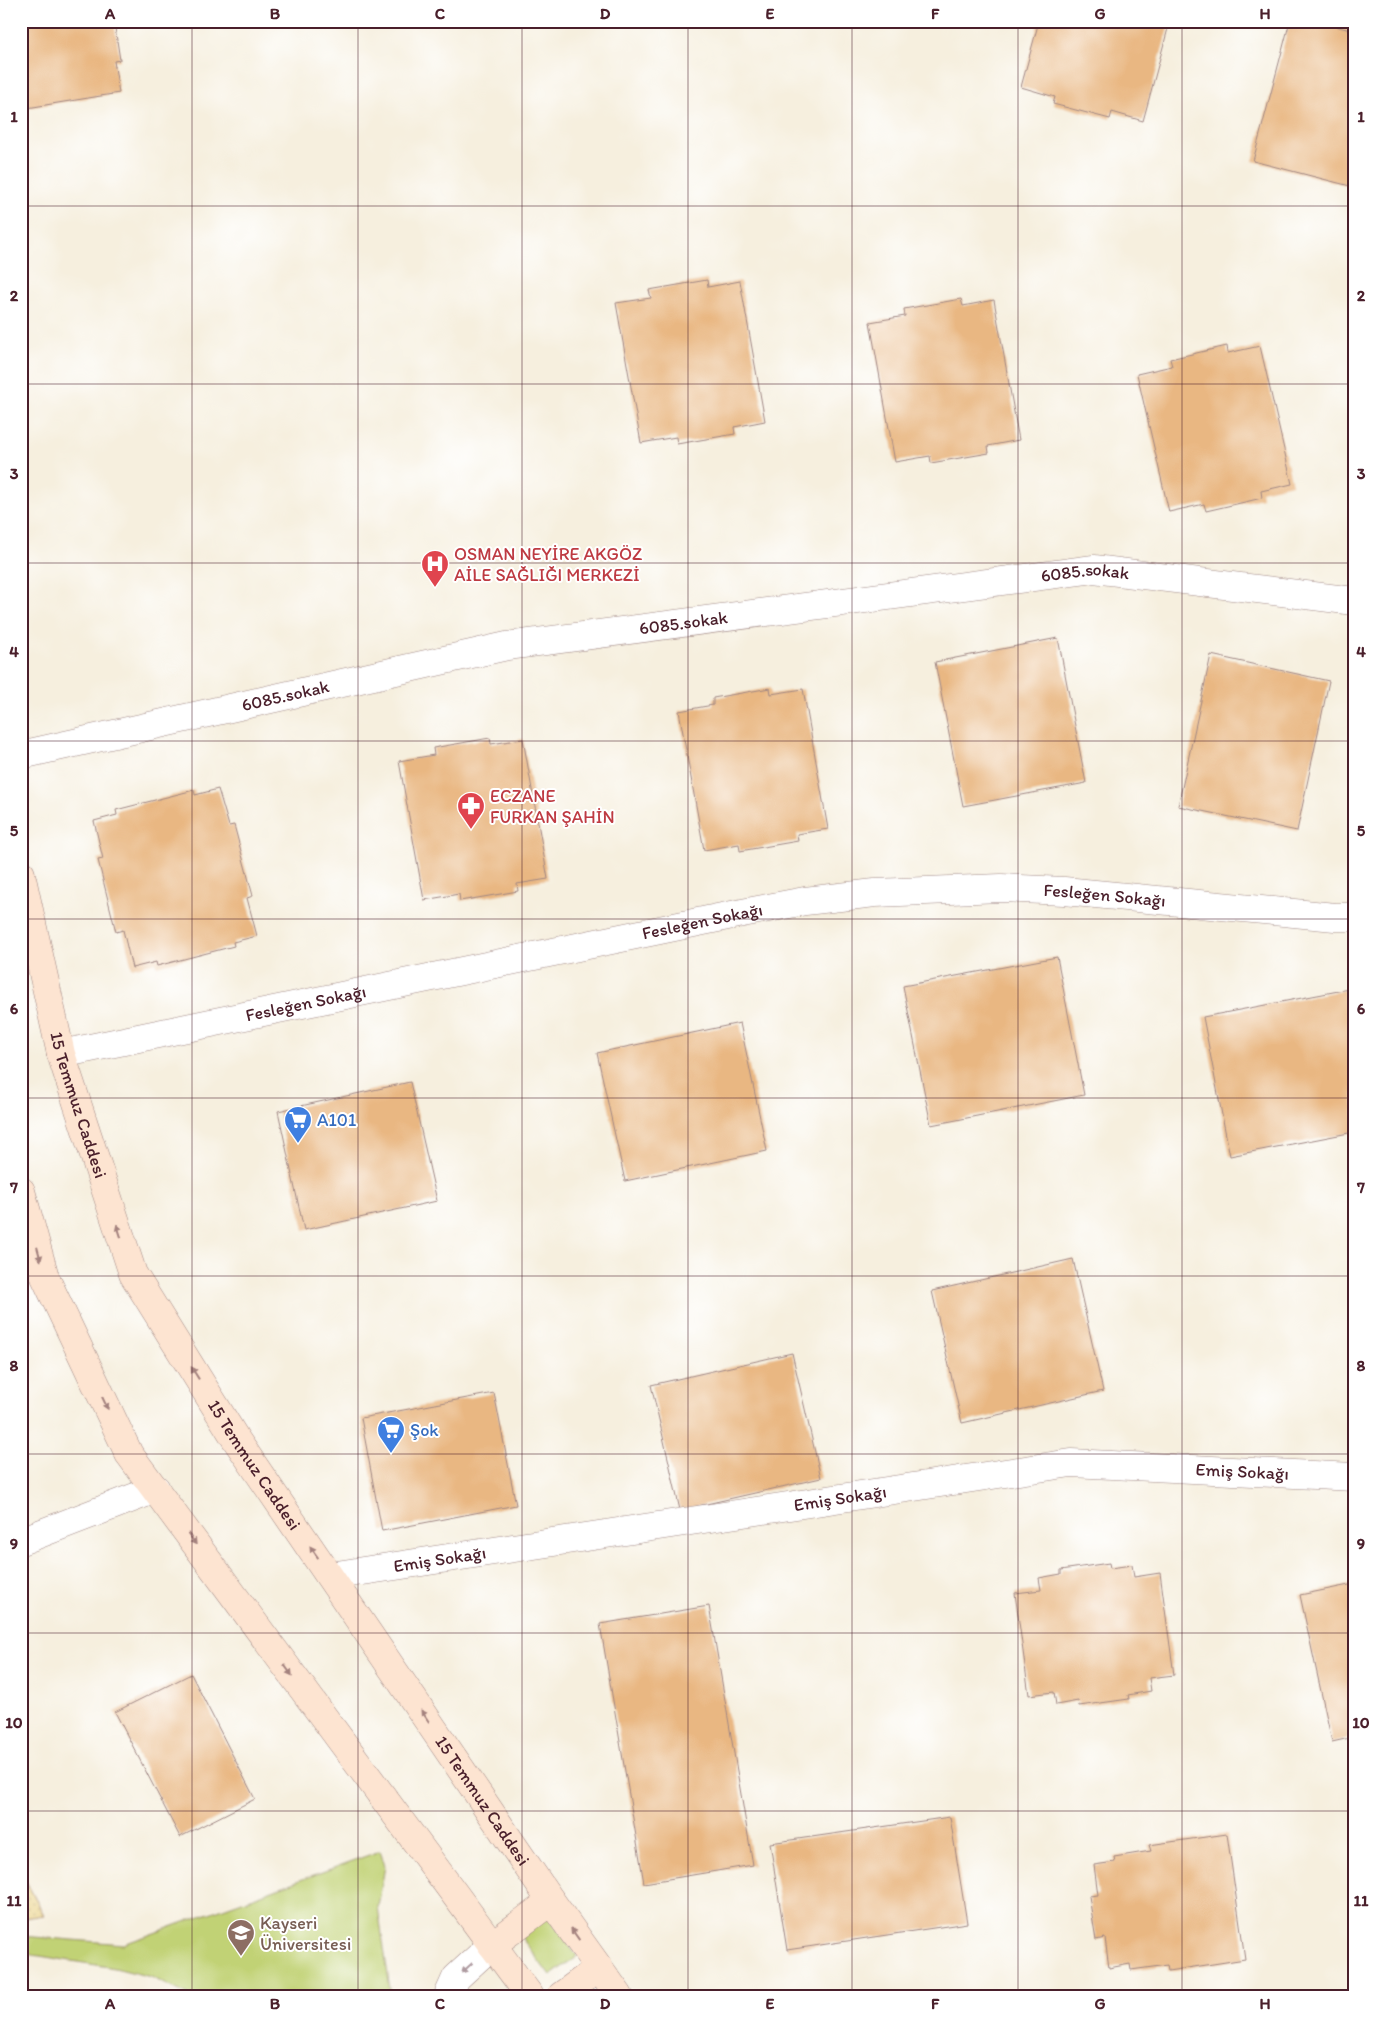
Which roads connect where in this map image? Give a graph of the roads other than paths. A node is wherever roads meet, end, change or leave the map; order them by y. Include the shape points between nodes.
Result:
1 (1354, 601) edge
2 (21, 755) edge
3 (21, 874) edge
4 (1354, 916) edge
5 (61, 1054) junction
6 (21, 1190) edge
7 (1354, 1476) edge
8 (156, 1489) junction
9 (21, 1541) edge
10 (330, 1576) junction
11 (551, 1901) junction
12 (492, 1945) junction
13 (599, 1968) junction
14 (448, 1996) edge
15 (530, 1996) edge
16 (562, 1996) edge
17 (619, 1996) edge

1 - 2 street, 6085.sokak via 1094,569 507,646
3 - 5 main road, 15 Temmuz Caddesi
4 - 5 street, Fesleğen Sokağı via 1335,917 1064,891 1001,888 875,893 737,914
10 -> 5 main road, 15 Temmuz Caddesi via 236,1441 134,1274
6 -> 8 main road via 45,1277 129,1454
7 - 10 street, Emiş Sokağı via 1071,1463
8 - 9 street
8 -> 12 main road
11 -> 10 main road, 15 Temmuz Caddesi
11 - 12 main road
13 -> 11 main road, 15 Temmuz Caddesi
12 -> 14 street via 456,1978
12 - 15 main road
13 - 16 main road
13 - 17 main road, 15 Temmuz Caddesi

